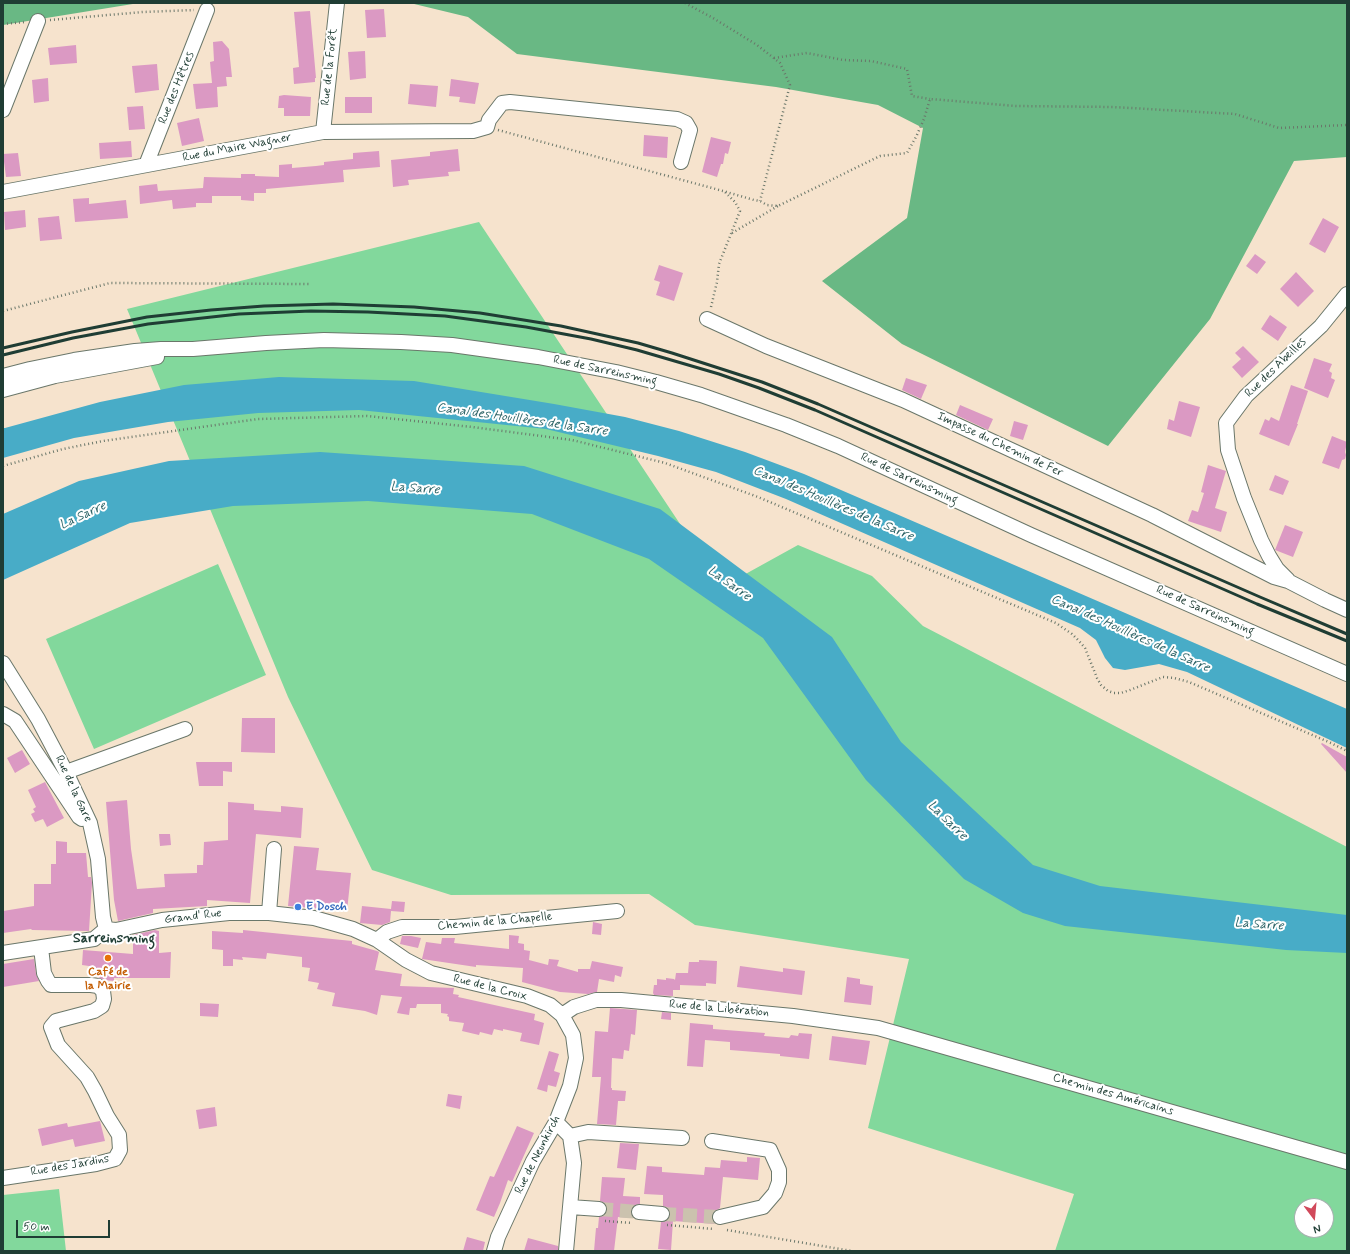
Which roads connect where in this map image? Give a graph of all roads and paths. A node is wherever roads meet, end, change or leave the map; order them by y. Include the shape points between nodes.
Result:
1 (337, 3) edge
2 (685, 3) edge
3 (207, 10) joint
4 (38, 21) junction
5 (3, 24) edge
6 (774, 58) junction
7 (930, 99) junction
8 (3, 110) edge
9 (1347, 125) edge
10 (495, 130) dead end
11 (323, 132) junction
12 (681, 162) dead end
13 (146, 165) junction
14 (723, 191) junction
15 (3, 192) edge
16 (760, 201) junction
17 (778, 206) junction
18 (731, 233) junction
19 (309, 284) dead end
20 (1347, 294) edge
21 (3, 311) edge
22 (707, 319) joint
23 (193, 349) junction
24 (3, 376) edge
25 (3, 390) edge
26 (3, 466) edge
27 (1288, 581) junction
28 (1347, 610) edge
29 (3, 663) edge
30 (1347, 674) edge
31 (3, 714) edge
32 (185, 729) dead end
33 (1347, 751) edge
34 (66, 772) junction
35 (90, 823) junction
36 (274, 849) dead end
37 (617, 911) dead end
38 (268, 913) junction
39 (106, 929) junction
40 (377, 940) junction
41 (41, 948) junction
42 (3, 954) edge
43 (562, 1015) junction
44 (878, 1028) joint
45 (576, 1058) joint
46 (556, 1122) junction
47 (570, 1136) junction
48 (682, 1138) dead end
49 (712, 1141) dead end
50 (1347, 1162) edge
51 (3, 1178) edge
52 (570, 1207) junction
53 (600, 1215) joint
54 (636, 1217) joint
55 (720, 1217) tunnel mouth
56 (663, 1219) joint
57 (494, 1251) edge
58 (566, 1251) edge
59 (852, 1251) edge

1 - 11 street, Rue de la Forêt
2 - 6 path via 757,45
3 - 4 path via 143,12
3 - 13 street, Rue des Hêtres
4 - 5 path
4 - 8 street
6 - 7 path via 807,53 843,60 871,61 907,69 912,96
6 - 16 path via 780,63 790,85
7 - 9 path via 1016,106 1113,107 1235,114 1279,128
7 - 17 path via 924,119 907,153 880,156
10 - 14 path
11 - 12 street, Rue du Maire Wagner via 473,131 487,127 489,120 502,103 510,102 677,119 686,123 690,130
11 - 13 street, Rue du Maire Wagner
13 - 15 street, Rue du Maire Wagner
14 - 16 path
14 - 18 path via 735,202 740,211
16 - 17 path
17 - 18 path
18 - 22 path via 720,264
19 - 21 path via 110,283
20 - 27 street, Rue des Abeilles via 1321,326 1246,396 1226,423 1228,450 1250,512 1269,556
22 - 27 street, Impasse du Chemin de Fer via 766,346 903,400 1152,515 1274,577
23 - 24 street via 135,351
23 - 25 street via 55,376
23 - 30 street, Rue de Sarreinsming via 324,340 452,345 538,357 656,382 779,422 838,446
26 - 33 path via 103,441 258,419 367,416 572,440 665,463 758,497 1056,623 1072,634 1085,648 1097,678 1108,691 1121,693 1163,677 1174,678 1189,682
27 - 28 street
29 - 34 street, Rue de la Gare via 38,719
31 - 35 street via 15,721 79,817
32 - 34 street
34 - 35 street, Rue de la Gare
35 - 39 street, Rue de la Gare via 98,859
36 - 38 street
37 - 40 street, Chemin de la Chapelle via 455,927 402,927 388,932
38 - 39 street, Grand' Rue via 229,913 162,920 116,930
38 - 40 street, Grand' Rue via 314,918 353,929
39 - 41 street via 94,939
40 - 43 street, Rue de la Croix via 431,973 527,996 550,1005
41 - 42 street
41 - 51 street, Rue des Jardins via 44,973 51,985 91,985 98,986 103,991 104,999 98,1009 56,1022 52,1027 58,1045 87,1077 95,1091 119,1135 120,1150 115,1159 96,1164
43 - 44 street, Rue de la Libération via 574,1007 596,1000 621,1000 794,1016
43 - 45 street, Rue de la Croix via 573,1035
44 - 50 street, Chemin des Américains
45 - 46 street, Rue de Neunkirch via 570,1086
46 - 47 street
46 - 57 street, Rue de Neunkirch via 533,1161
47 - 48 street via 588,1132
47 - 52 street via 574,1163
49 - 55 street via 770,1150 778,1170 779,1182 775,1193 763,1207
52 - 53 street
52 - 58 street
53 - 54 path
54 - 56 street
56 - 59 path

